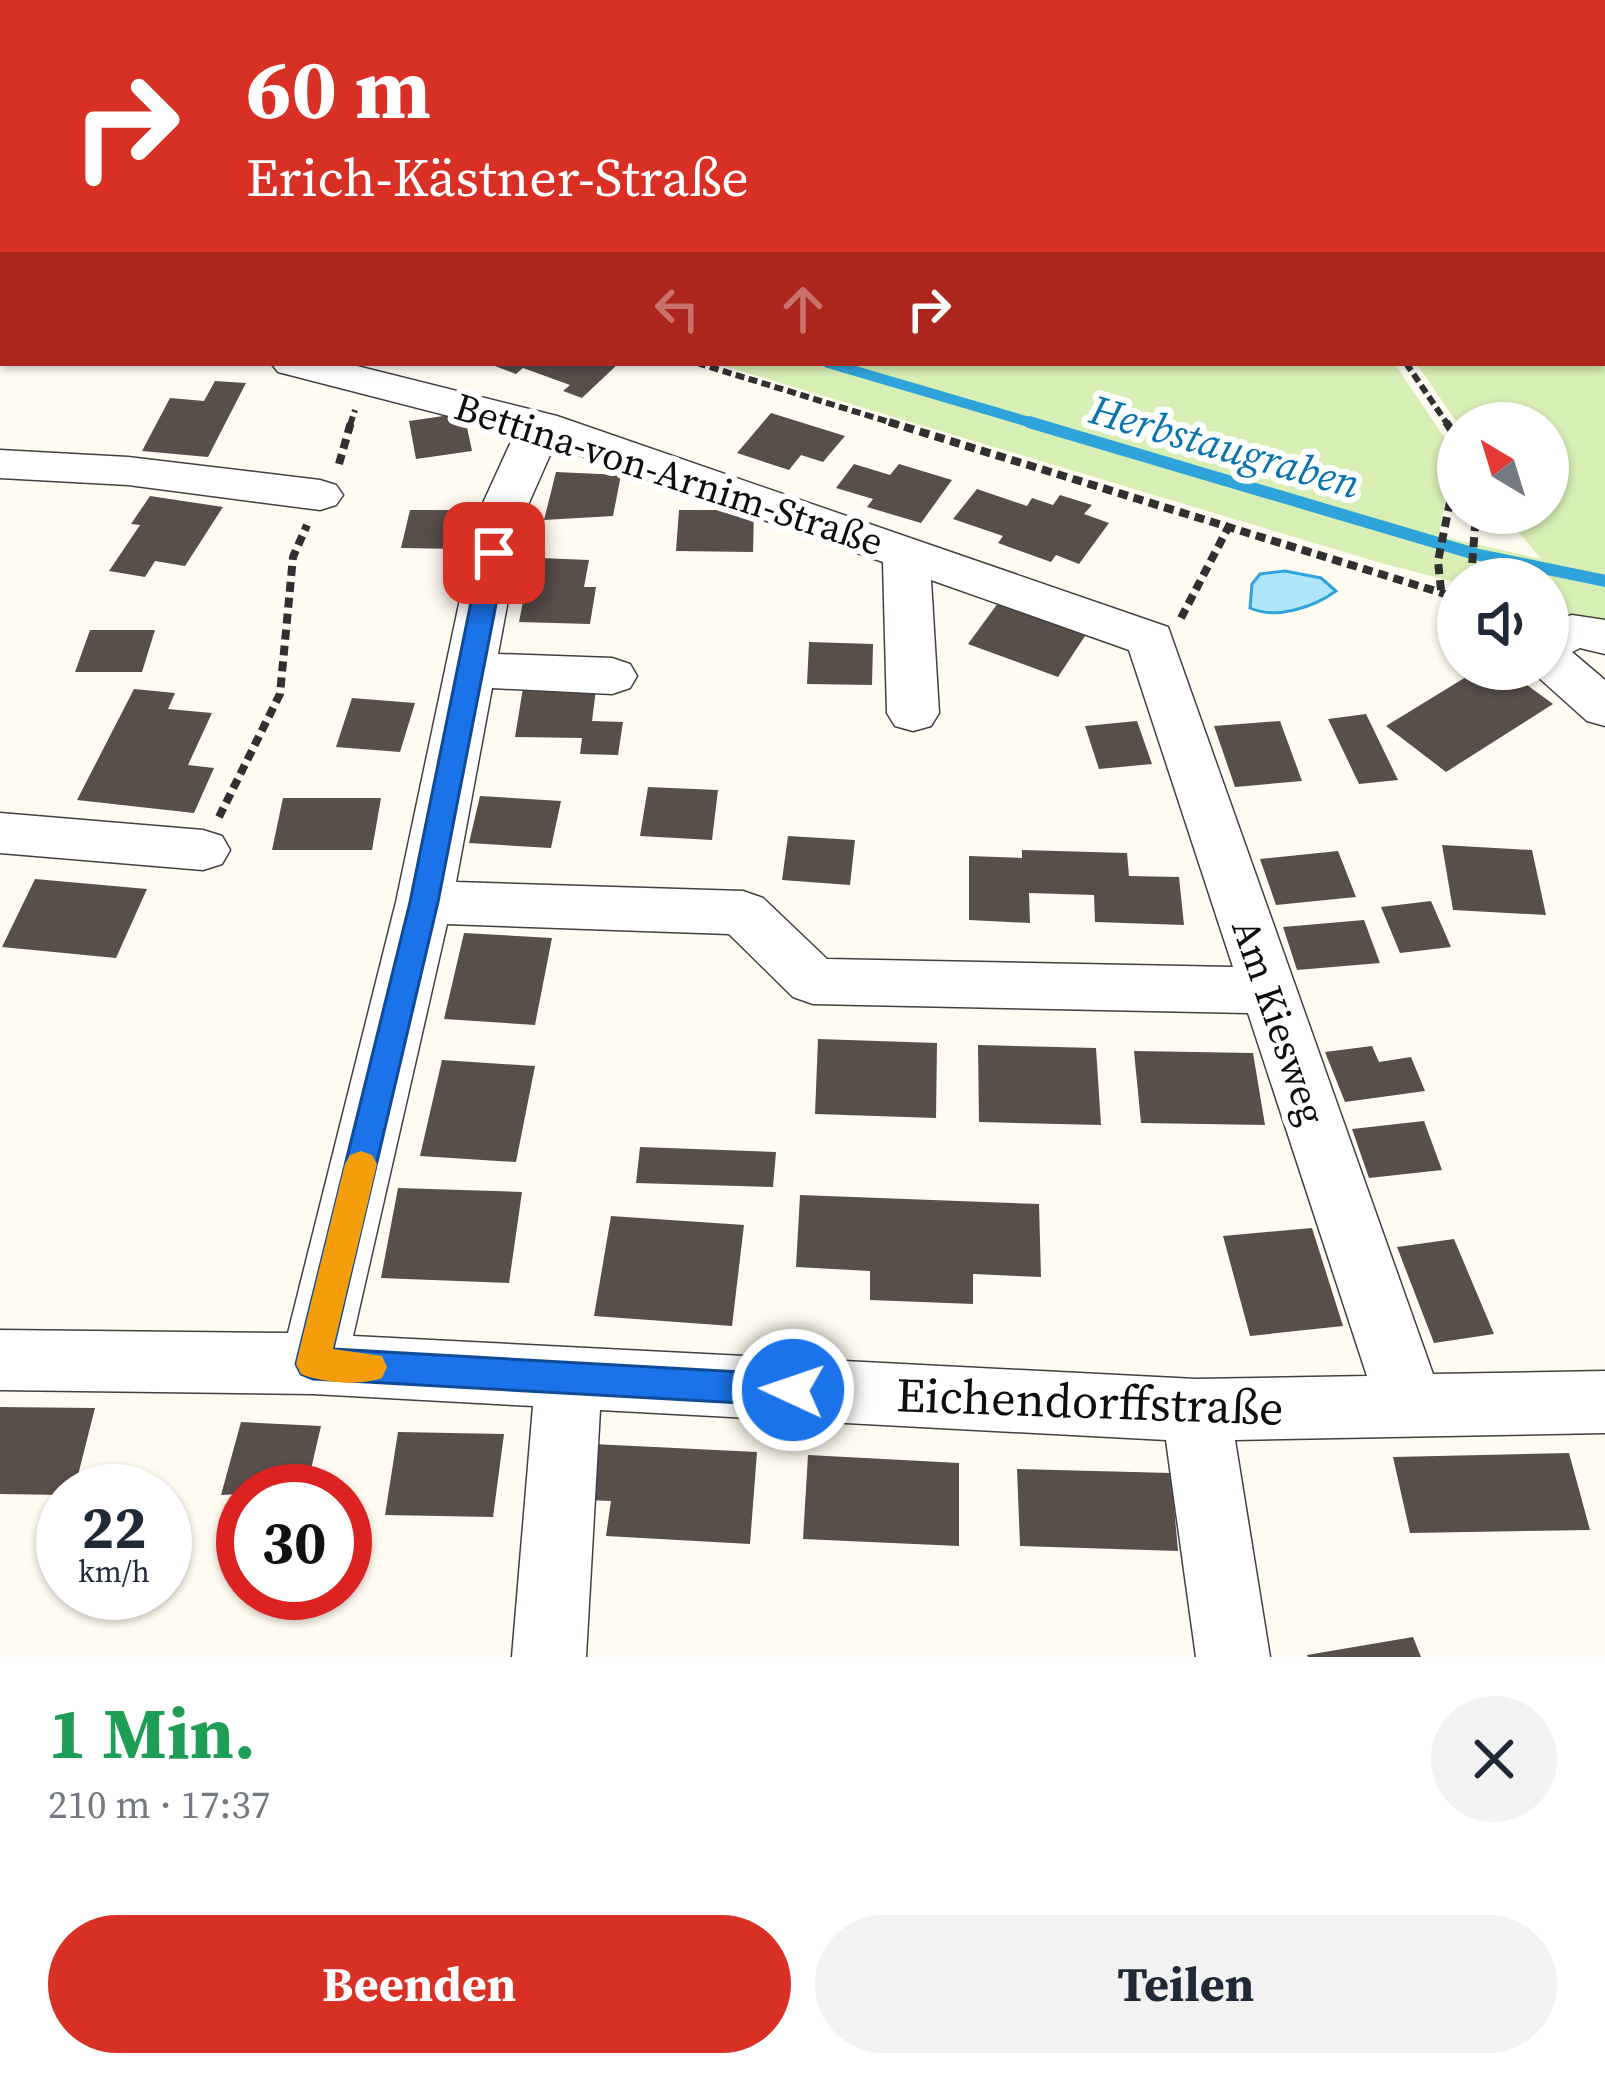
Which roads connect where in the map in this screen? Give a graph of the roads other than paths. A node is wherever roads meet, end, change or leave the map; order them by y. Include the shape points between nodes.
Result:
1 (305, 366) edge
2 (541, 426) junction
3 (0, 464) edge
4 (320, 495) road end
5 (906, 550) junction
6 (1569, 632) edge
7 (1605, 637) edge
8 (1150, 638) joint
9 (470, 670) junction
10 (1569, 674) edge
11 (612, 676) dead end
12 (1605, 708) edge
13 (913, 713) dead end
14 (4, 842) edge
15 (203, 850) road end
16 (424, 902) junction
17 (1268, 992) junction
18 (0, 1360) edge
19 (313, 1364) junction
20 (569, 1379) junction
21 (1605, 1402) edge
22 (1410, 1404) junction
23 (1196, 1410) junction
24 (549, 1657) edge
25 (1233, 1657) edge

1 - 2 street, Bettina-von-Arnim-Straße
2 - 5 street, Bettina-von-Arnim-Straße
2 - 9 street via 501,514
3 - 4 street
5 - 8 street, Bettina-von-Arnim-Straße
5 - 13 street, Bettina-von-Arnim-Straße
6 - 7 street
8 - 17 street, Am Kiesweg
9 - 11 street
9 - 16 street
10 - 12 street
14 - 15 street
16 - 17 street via 743,914 813,980
16 - 19 street
17 - 22 street, Am Kiesweg
18 - 19 street, Eichendorffstraße
19 - 20 street, Eichendorffstraße
20 - 23 street, Eichendorffstraße
20 - 24 street
21 - 22 street, Eichendorffstraße
22 - 23 street, Eichendorffstraße
23 - 25 street

